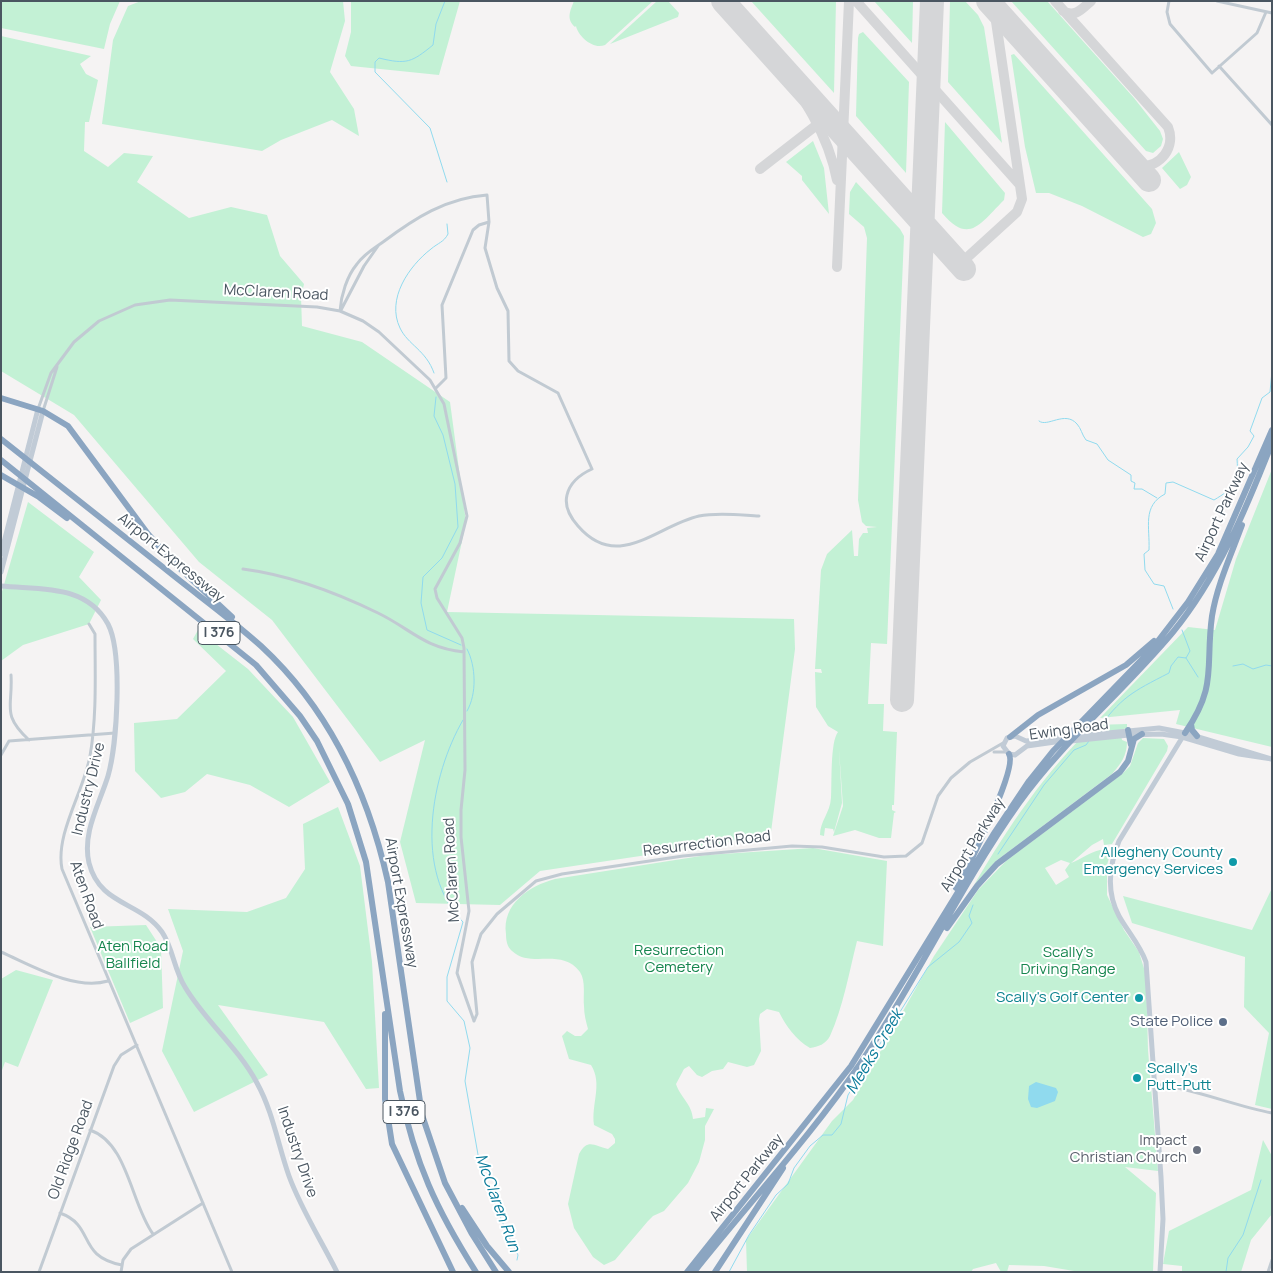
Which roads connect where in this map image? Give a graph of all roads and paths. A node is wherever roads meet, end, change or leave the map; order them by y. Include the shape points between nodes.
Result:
1 (1169, 1) edge
2 (1217, 1) edge
3 (1241, 3) edge
4 (1266, 12) junction
5 (1272, 13) edge
6 (1219, 66) junction
7 (1272, 125) edge
8 (489, 222) junction
9 (378, 246) junction
10 (340, 311) junction
11 (436, 388) junction
12 (1, 398) edge
13 (40, 410) junction
14 (1272, 430) edge
15 (1, 439) edge
16 (1272, 443) edge
17 (1, 460) edge
18 (1262, 468) junction
19 (1, 475) edge
20 (18, 495) junction
21 (759, 516) dead end
22 (1, 554) edge
23 (243, 569) dead end
24 (1, 572) edge
25 (1, 586) edge
26 (1178, 615) junction
27 (89, 624) dead end
28 (221, 635) junction
29 (464, 652) junction
30 (11, 675) dead end
31 (313, 706) junction
32 (1191, 724) junction
33 (115, 733) junction
34 (1125, 733) junction
35 (1142, 734) junction
36 (92, 735) junction
37 (1183, 735) junction
38 (1197, 736) junction
39 (1010, 737) junction
40 (30, 740) junction
41 (1042, 741) junction
42 (1004, 743) junction
43 (1131, 745) junction
44 (991, 752) junction
45 (1007, 753) junction
46 (1, 754) edge
47 (1271, 759) edge
48 (378, 938) junction
49 (1, 952) edge
50 (915, 974) junction
51 (108, 981) junction
52 (880, 1020) junction
53 (474, 1021) joint
54 (137, 1045) junction
55 (1155, 1084) junction
56 (844, 1087) junction
57 (1272, 1113) edge
58 (90, 1130) junction
59 (428, 1137) junction
60 (753, 1190) junction
61 (203, 1203) junction
62 (60, 1213) junction
63 (153, 1234) junction
64 (1272, 1260) edge
65 (122, 1265) junction
66 (39, 1272) edge
67 (121, 1272) edge
68 (232, 1272) edge
69 (336, 1272) edge
70 (453, 1272) edge
71 (476, 1272) edge
72 (496, 1272) edge
73 (509, 1272) edge
74 (682, 1272) edge
75 (687, 1272) edge
76 (694, 1272) edge
77 (715, 1272) edge
78 (1160, 1272) edge
79 (1268, 1272) edge

1 - 6 street via 1170,24 1212,73
2 - 3 street
3 - 4 street
4 - 5 street
4 - 6 street via 1257,33
6 - 7 street
8 - 9 street via 487,195 462,199 435,208
8 - 11 street via 475,228 444,300 441,317 446,378
8 - 21 street via 484,248 496,288 508,311 509,361 518,371 558,393 592,469 574,481 567,496 568,512 580,529 600,542 623,546 646,540 701,516
9 - 10 street
9 - 10 street via 366,253 354,268
10 - 11 street, McClaren Road via 374,328
10 - 13 street, McClaren Road via 174,300 125,308 99,321 79,337 62,358
11 - 29 street, McClaren Road via 446,408 467,512 460,543 435,589 437,598 462,638
12 - 13 highway
13 - 20 street, McClaren Road
13 - 31 highway via 68,426 154,541 193,582 272,653
14 - 26 highway, Airport Parkway via 1218,554
15 - 31 highway, Airport Expressway / I 376 via 255,641
16 - 18 highway, Airport Parkway
17 - 28 highway, Airport Expressway / I 376
18 - 32 highway via 1221,581 1211,627 1207,689
18 - 50 highway, Airport Parkway via 1222,558 1193,604 1148,660 1034,783
19 - 28 highway via 39,497
20 - 22 street, McClaren Road
20 - 24 street, McClaren Road
23 - 29 street via 286,576 378,613 425,643
25 - 33 street, Industry Drive via 63,591 91,603 100,612 117,652
26 - 39 highway via 1126,665 1038,715
26 - 52 highway, Airport Parkway via 1151,650 1053,751 1029,781
27 - 36 street, Aten Road via 96,634
28 - 48 highway, Airport Expressway / I 376 via 275,685 304,723 337,778 356,825 366,862
29 - 53 street, McClaren Road via 465,770 461,837 469,912 457,973
30 - 40 street via 10,714
31 - 59 highway, Airport Expressway / I 376 via 351,768 380,848 416,1087
32 - 37 highway
32 - 38 highway
33 - 36 street
33 - 69 street, Industry Drive via 110,768 87,839 91,869 111,897 148,917 159,928 184,986 256,1080 269,1108 292,1182
34 - 35 street, Ewing Road
34 - 37 street, Ewing Road via 1159,728
34 - 41 street, Ewing Road
34 - 43 highway
35 - 37 street, Ewing Road
35 - 43 highway
36 - 40 street
36 - 51 street, Aten Road via 90,760 61,857 64,875
37 - 38 street, Ewing Road
37 - 47 street, Ewing Road via 1239,754
37 - 55 street via 1119,841 1110,874 1119,917 1142,950 1146,962
38 - 47 street, Ewing Road
39 - 41 street, Ewing Road
39 - 42 street, Ewing Road
40 - 46 street via 9,741
41 - 45 street, Ewing Road via 1015,755
42 - 44 street, Resurrection Road
42 - 45 street
43 - 50 highway via 1128,761 1117,775 1003,859 988,874
44 - 45 street, Resurrection Road
44 - 53 street, Resurrection Road via 970,762 946,784 938,796 922,843 906,856 896,858 792,846 683,856 562,874 536,881 497,914 481,934 472,962 477,1014
45 - 52 highway via 1011,758 1010,766 976,850
48 - 70 highway via 385,1002 388,1126 400,1164
48 - 71 highway, Airport Expressway / I 376 via 407,1126 430,1191
49 - 51 street via 56,976 95,984
50 - 56 highway, Airport Parkway
51 - 54 street, Aten Road
52 - 60 highway, Airport Parkway via 834,1090
54 - 58 street, Old Ridge Road via 116,1062
54 - 61 street, Aten Road
55 - 57 street via 1191,1090 1231,1104
55 - 78 street via 1163,1219
56 - 76 highway, Airport Parkway
56 - 77 highway via 771,1186
58 - 62 street, Old Ridge Road
58 - 63 street via 102,1135 112,1145
59 - 72 highway, Airport Expressway / I 376 via 455,1204
59 - 73 highway via 470,1222
60 - 74 highway
60 - 75 highway, Airport Parkway
61 - 63 street
61 - 68 street, Aten Road
62 - 65 street via 77,1222 98,1257
62 - 66 street, Old Ridge Road
63 - 65 street via 131,1249
64 - 79 street
65 - 67 street

